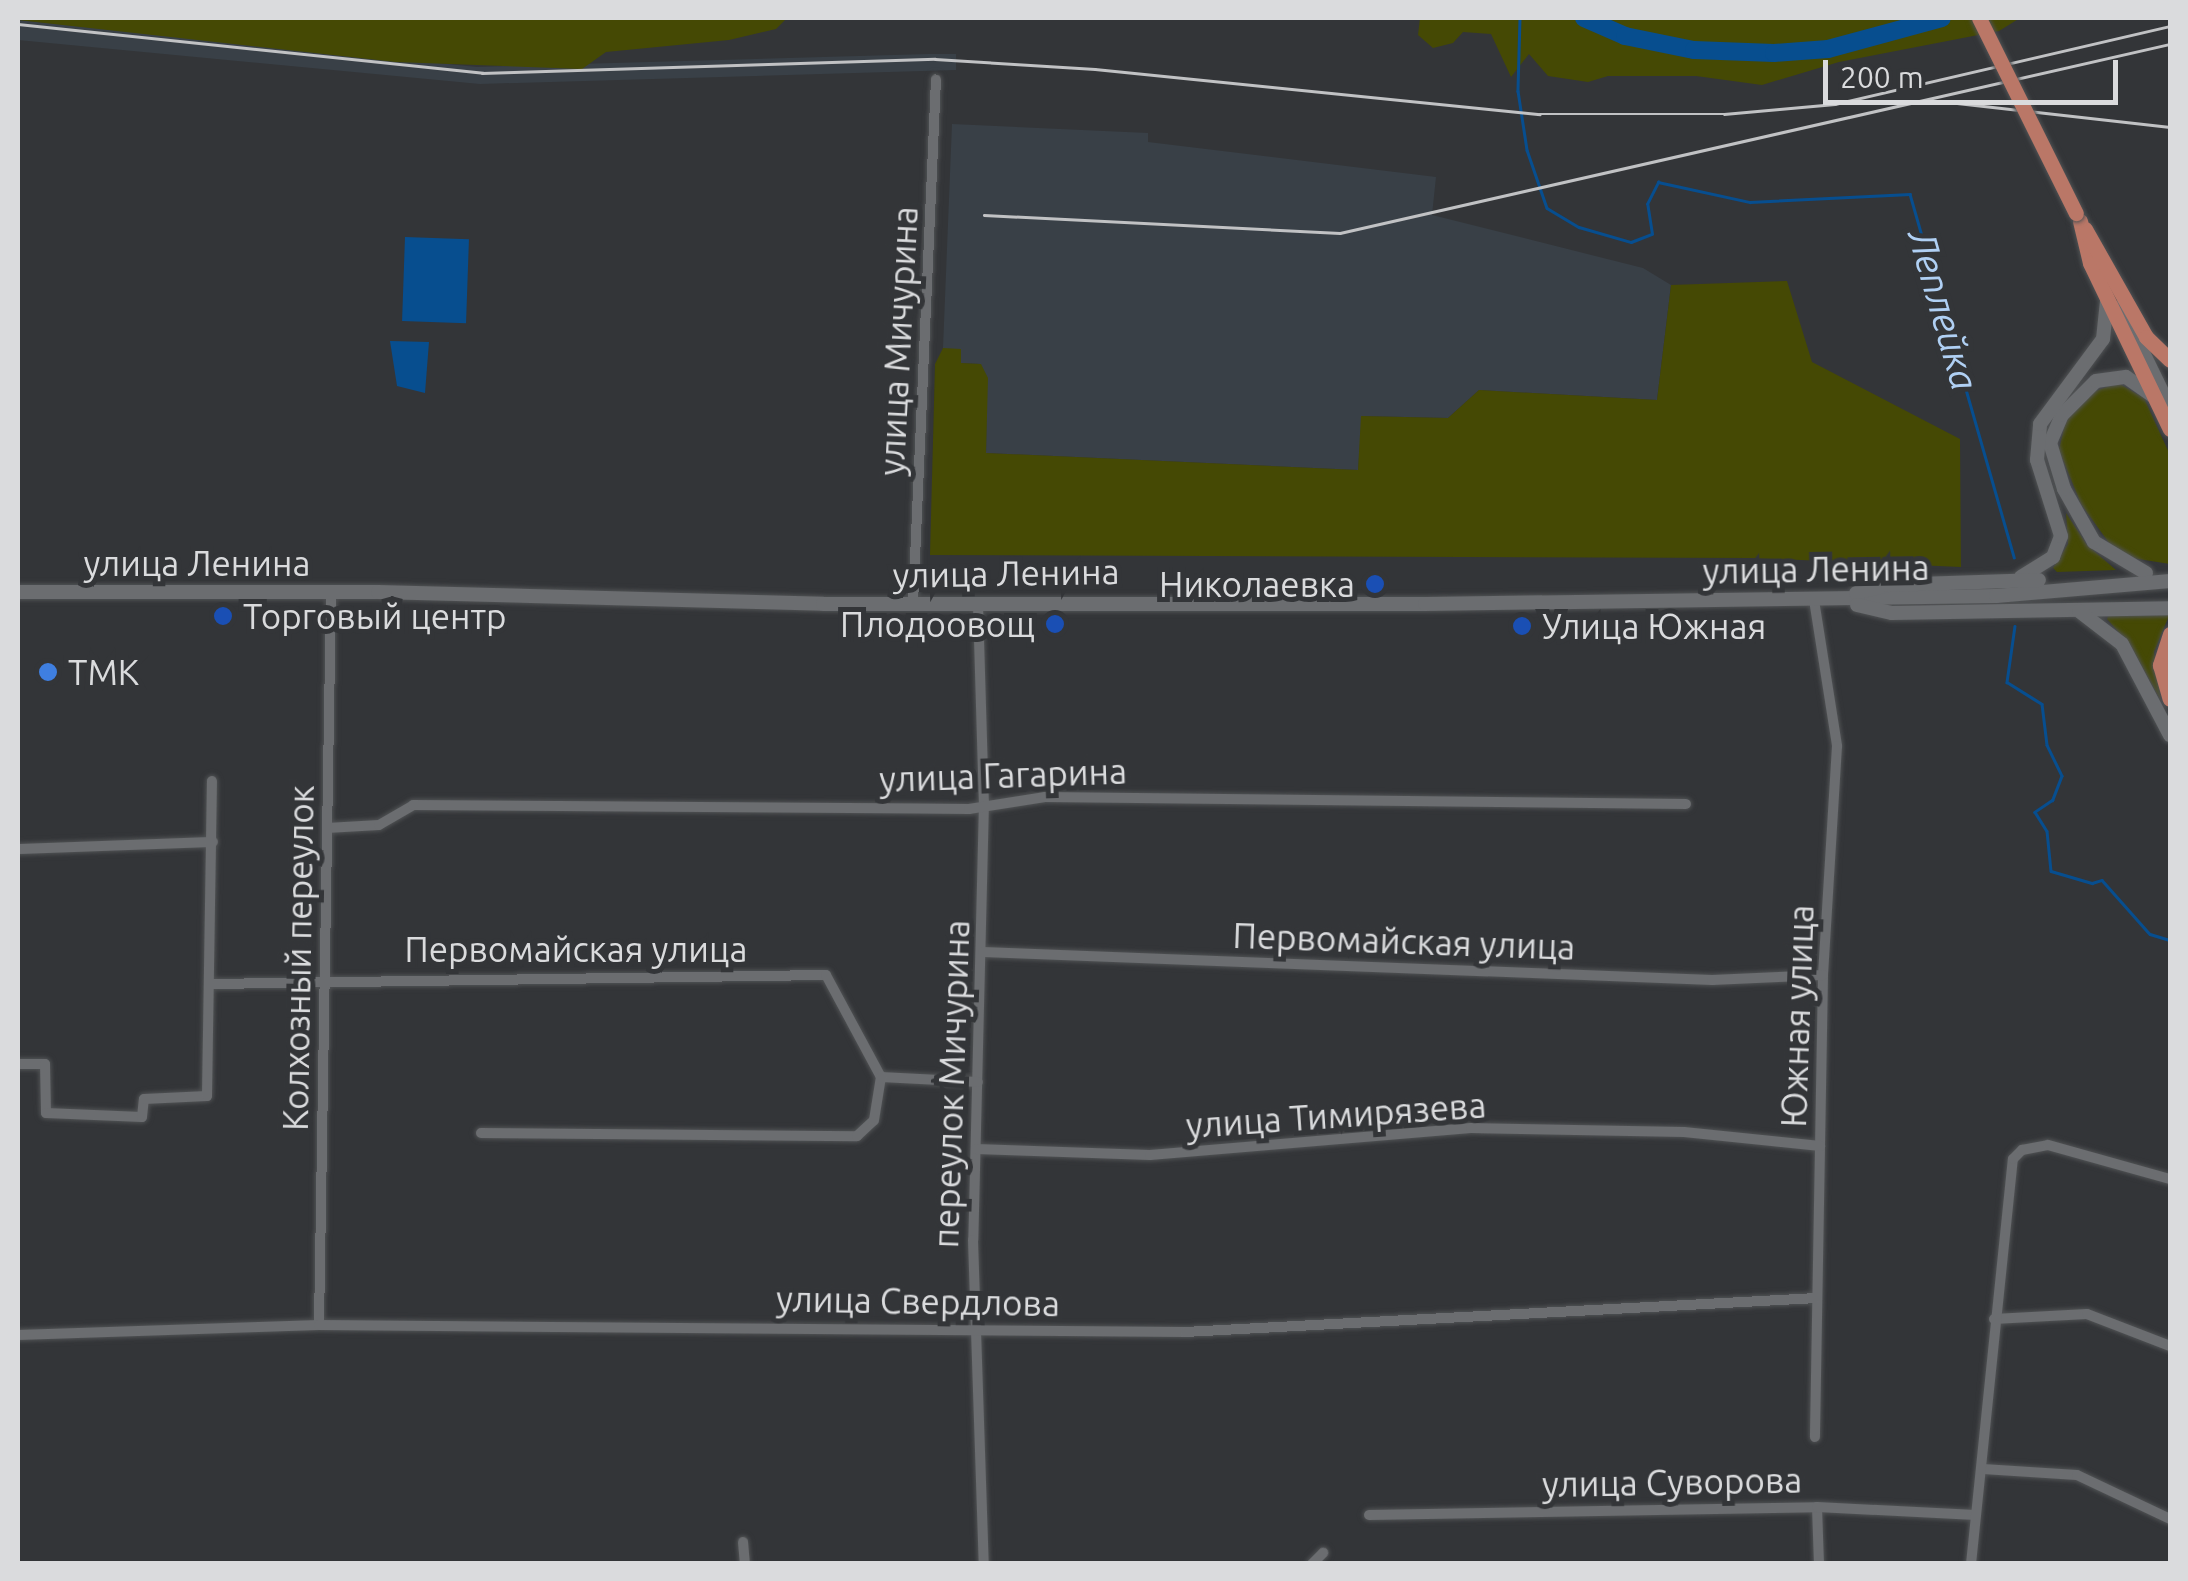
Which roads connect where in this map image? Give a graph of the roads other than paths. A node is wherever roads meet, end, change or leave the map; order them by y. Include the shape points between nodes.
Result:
1 (1979, 18) edge
2 (936, 80) dead end
3 (2078, 217) junction
4 (2108, 299) junction
5 (2146, 337) junction
6 (2170, 360) edge
7 (2170, 386) edge
8 (2156, 398) junction
9 (2170, 408) edge
10 (2170, 428) edge
11 (2170, 572) edge
12 (2146, 573) junction
13 (2010, 581) junction
14 (2170, 581) edge
15 (18, 592) edge
16 (331, 592) junction
17 (1996, 596) junction
18 (1814, 600) junction
19 (1832, 600) junction
20 (2170, 600) edge
21 (912, 604) junction
22 (978, 606) junction
23 (2170, 608) edge
24 (2073, 609) junction
25 (2170, 634) edge
26 (2170, 699) edge
27 (2170, 735) edge
28 (212, 781) dead end
29 (984, 802) junction
30 (1686, 804) dead end
31 (327, 828) junction
32 (213, 842) junction
33 (18, 849) edge
34 (983, 952) junction
35 (1823, 976) junction
36 (211, 984) junction
37 (325, 984) junction
38 (18, 1064) edge
39 (882, 1078) junction
40 (978, 1082) junction
41 (481, 1133) dead end
42 (1820, 1146) junction
43 (976, 1149) junction
44 (2170, 1179) edge
45 (1818, 1298) junction
46 (1994, 1319) junction
47 (319, 1325) junction
48 (975, 1328) junction
49 (18, 1335) edge
50 (2170, 1346) edge
51 (1815, 1437) dead end
52 (1983, 1469) junction
53 (1817, 1507) junction
54 (1369, 1515) dead end
55 (1976, 1515) junction
56 (2170, 1520) edge
57 (744, 1542) dead end
58 (1323, 1553) dead end
59 (744, 1564) edge
60 (984, 1564) edge
61 (1312, 1564) edge
62 (1819, 1564) edge
63 (1971, 1564) edge

1 - 3 main road, bridge
2 - 21 street, улица Мичурина
3 - 4 main road
3 - 5 main road
3 - 9 main road
4 - 8 main road
4 - 13 main road via 2103,340 2046,412 2036,440 2062,524 2058,547 2041,567
5 - 6 main road
5 - 7 main road
8 - 10 main road
8 - 12 main road via 2126,377 2096,381 2062,414 2050,442 2064,489 2094,542
11 - 12 main road
12 - 13 main road
13 - 19 main road via 1888,585
14 - 17 main road
15 - 16 main road, улица Ленина
16 - 21 main road, улица Ленина
16 - 31 street, Колхозный переулок
17 - 19 main road, улица Ленина
17 - 20 main road
18 - 19 main road, улица Ленина
18 - 22 main road, улица Ленина
18 - 35 street, Южная улица via 1837,746
19 - 24 main road via 1892,612
21 - 22 main road, улица Ленина
22 - 29 street, переулок Мичурина
23 - 24 main road
24 - 27 main road via 2100,622 2122,644
25 - 26 main road via 2160,665
28 - 32 street
29 - 30 street, улица Гагарина via 1045,796
29 - 31 street, улица Гагарина via 969,809 413,805 379,825
29 - 34 street, переулок Мичурина
31 - 37 street, Колхозный переулок
32 - 33 street
32 - 36 street
34 - 35 street, Первомайская улица via 1712,980
34 - 40 street, переулок Мичурина
35 - 42 street, Южная улица
36 - 37 street, Первомайская улица
36 - 38 street via 208,1096 144,1099 142,1117 46,1114 46,1064
37 - 39 street, Первомайская улица via 347,978 826,976
37 - 47 street, Колхозный переулок
39 - 40 street
39 - 41 street via 874,1120 857,1136
40 - 43 street, переулок Мичурина
42 - 43 street, улица Тимирязева via 1684,1132 1540,1135 1471,1128 1150,1155
42 - 45 street, Южная улица
43 - 48 street, переулок Мичурина
44 - 46 street via 2048,1146 2022,1150 2007,1172
45 - 48 street, улица Свердлова via 1185,1332
45 - 51 street, Южная улица
46 - 50 street via 2087,1314
46 - 52 street
47 - 48 street, улица Свердлова
47 - 49 street, улица Свердлова
48 - 60 street, переулок Мичурина
52 - 55 street
52 - 56 street via 2077,1474
53 - 54 street, улица Суворова
53 - 55 street, улица Суворова
53 - 62 street
55 - 63 street
57 - 59 street
58 - 61 street

